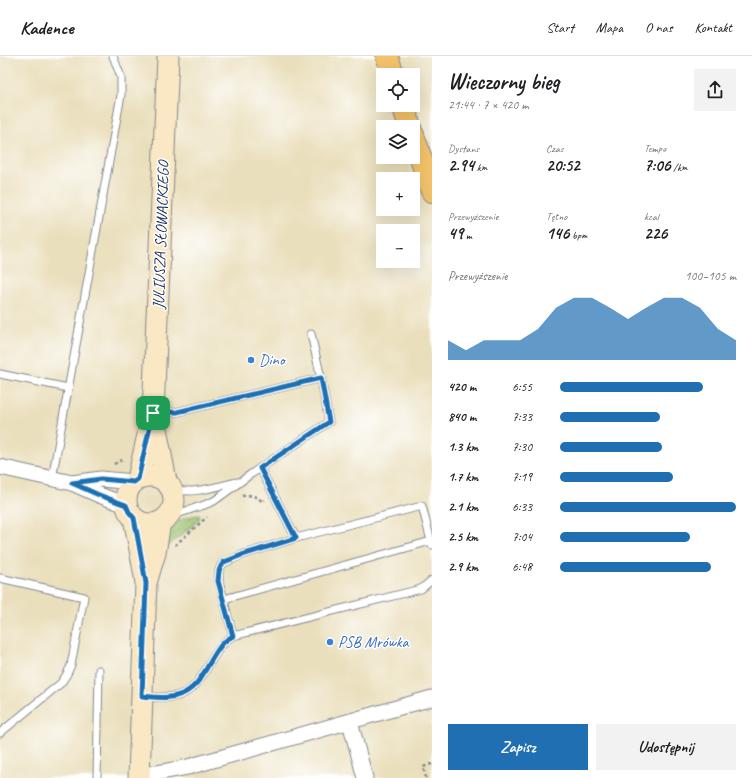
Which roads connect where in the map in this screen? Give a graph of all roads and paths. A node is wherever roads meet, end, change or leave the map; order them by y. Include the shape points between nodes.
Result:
1 (113, 56) edge
2 (168, 56) edge
3 (387, 56) edge
4 (391, 68) edge
5 (420, 156) edge
6 (432, 191) edge
7 (311, 334) dead end
8 (0, 374) edge
9 (321, 378) junction
10 (68, 388) junction
11 (153, 413) junction
12 (0, 467) edge
13 (260, 468) junction
14 (52, 479) junction
15 (136, 481) junction
16 (240, 482) junction
17 (72, 483) junction
18 (169, 485) junction
19 (274, 495) junction
20 (237, 499) dead end
21 (130, 511) junction
22 (210, 514) dead end
23 (164, 519) junction
24 (296, 538) junction
25 (431, 543) edge
26 (174, 546) dead end
27 (0, 578) edge
28 (432, 580) edge
29 (146, 583) junction
30 (224, 599) junction
31 (233, 636) junction
32 (99, 670) dead end
33 (142, 696) junction
34 (432, 698) edge
35 (350, 722) junction
36 (0, 733) edge
37 (432, 764) edge
38 (187, 772) edge
39 (143, 775) edge
40 (98, 778) edge
41 (365, 778) edge
42 (426, 778) edge

1 - 10 lane via 121,77 121,95
2 - 11 street, JULIUSZA SŁOWACKIEGO
3 - 4 main road
5 - 6 main road
7 - 9 lane
8 - 10 lane
9 - 11 lane via 177,412
9 - 13 lane via 329,422
10 - 14 lane
11 - 15 street, JULIUSZA SŁOWACKIEGO
11 - 18 street, JULIUSZA SŁOWACKIEGO
12 - 14 street
13 - 16 lane
13 - 19 lane
14 - 17 street
15 - 17 street via 101,479
15 - 18 street via 155,476
15 - 21 street via 126,496
16 - 18 lane via 182,491
16 - 23 lane via 214,501
17 - 21 street
18 - 23 street via 174,503 172,510
19 - 20 path via 262,501 250,495
19 - 24 lane
21 - 23 street via 140,522 146,524
21 - 29 street
22 - 26 path
23 - 29 street
24 - 25 lane via 422,506
24 - 30 lane via 224,562 218,575
25 - 30 lane
27 - 36 lane via 84,597 67,674 61,683
28 - 31 lane via 421,589
29 - 33 street
30 - 31 lane
31 - 33 lane via 223,644 204,674 188,691 177,696
32 - 40 lane
33 - 39 street
34 - 35 street
35 - 38 street
35 - 41 street
37 - 42 path via 423,767
38 - 39 street

